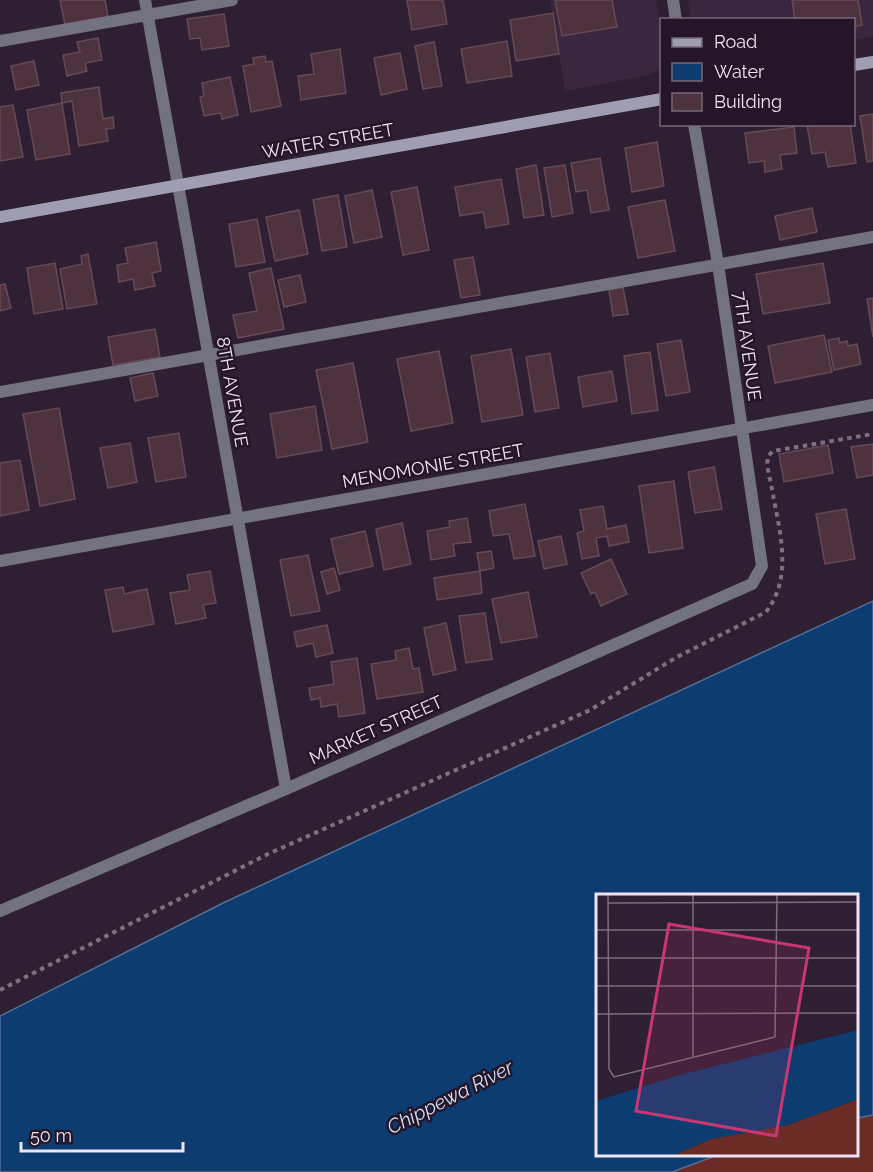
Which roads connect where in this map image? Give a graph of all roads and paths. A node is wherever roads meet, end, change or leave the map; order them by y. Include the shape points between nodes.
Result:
1 (145, 0) edge
2 (232, 0) edge
3 (673, 0) edge
4 (148, 16) junction
5 (676, 18) edge
6 (0, 41) edge
7 (873, 62) edge
8 (855, 65) edge
9 (660, 99) edge
10 (694, 126) edge
11 (178, 186) junction
12 (0, 217) edge
13 (873, 237) edge
14 (718, 264) junction
15 (208, 356) junction
16 (0, 392) edge
17 (873, 405) edge
18 (741, 429) junction
19 (873, 434) edge
20 (237, 520) junction
21 (0, 561) edge
22 (759, 573) joint
23 (286, 789) junction
24 (0, 911) edge
25 (0, 990) edge

1 - 4 street, 8TH AVENUE
2 - 4 street
3 - 5 street
4 - 6 street
4 - 11 street, 8TH AVENUE
7 - 8 main road
9 - 11 main road, WATER STREET
10 - 14 street, 7TH AVENUE
11 - 12 main road, WATER STREET
11 - 15 street, 8TH AVENUE
13 - 14 street
14 - 15 street
14 - 18 street, 7TH AVENUE
15 - 16 street
15 - 20 street, 8TH AVENUE
17 - 18 street, MENOMONIE STREET
18 - 20 street, MENOMONIE STREET
18 - 22 street, 7TH AVENUE via 762,566
19 - 25 path via 768,456 782,553 779,587 766,612 677,657 590,710 268,854
20 - 21 street, MENOMONIE STREET
20 - 23 street, 8TH AVENUE
22 - 23 street, MARKET STREET via 752,584 742,589
23 - 24 street, MARKET STREET

